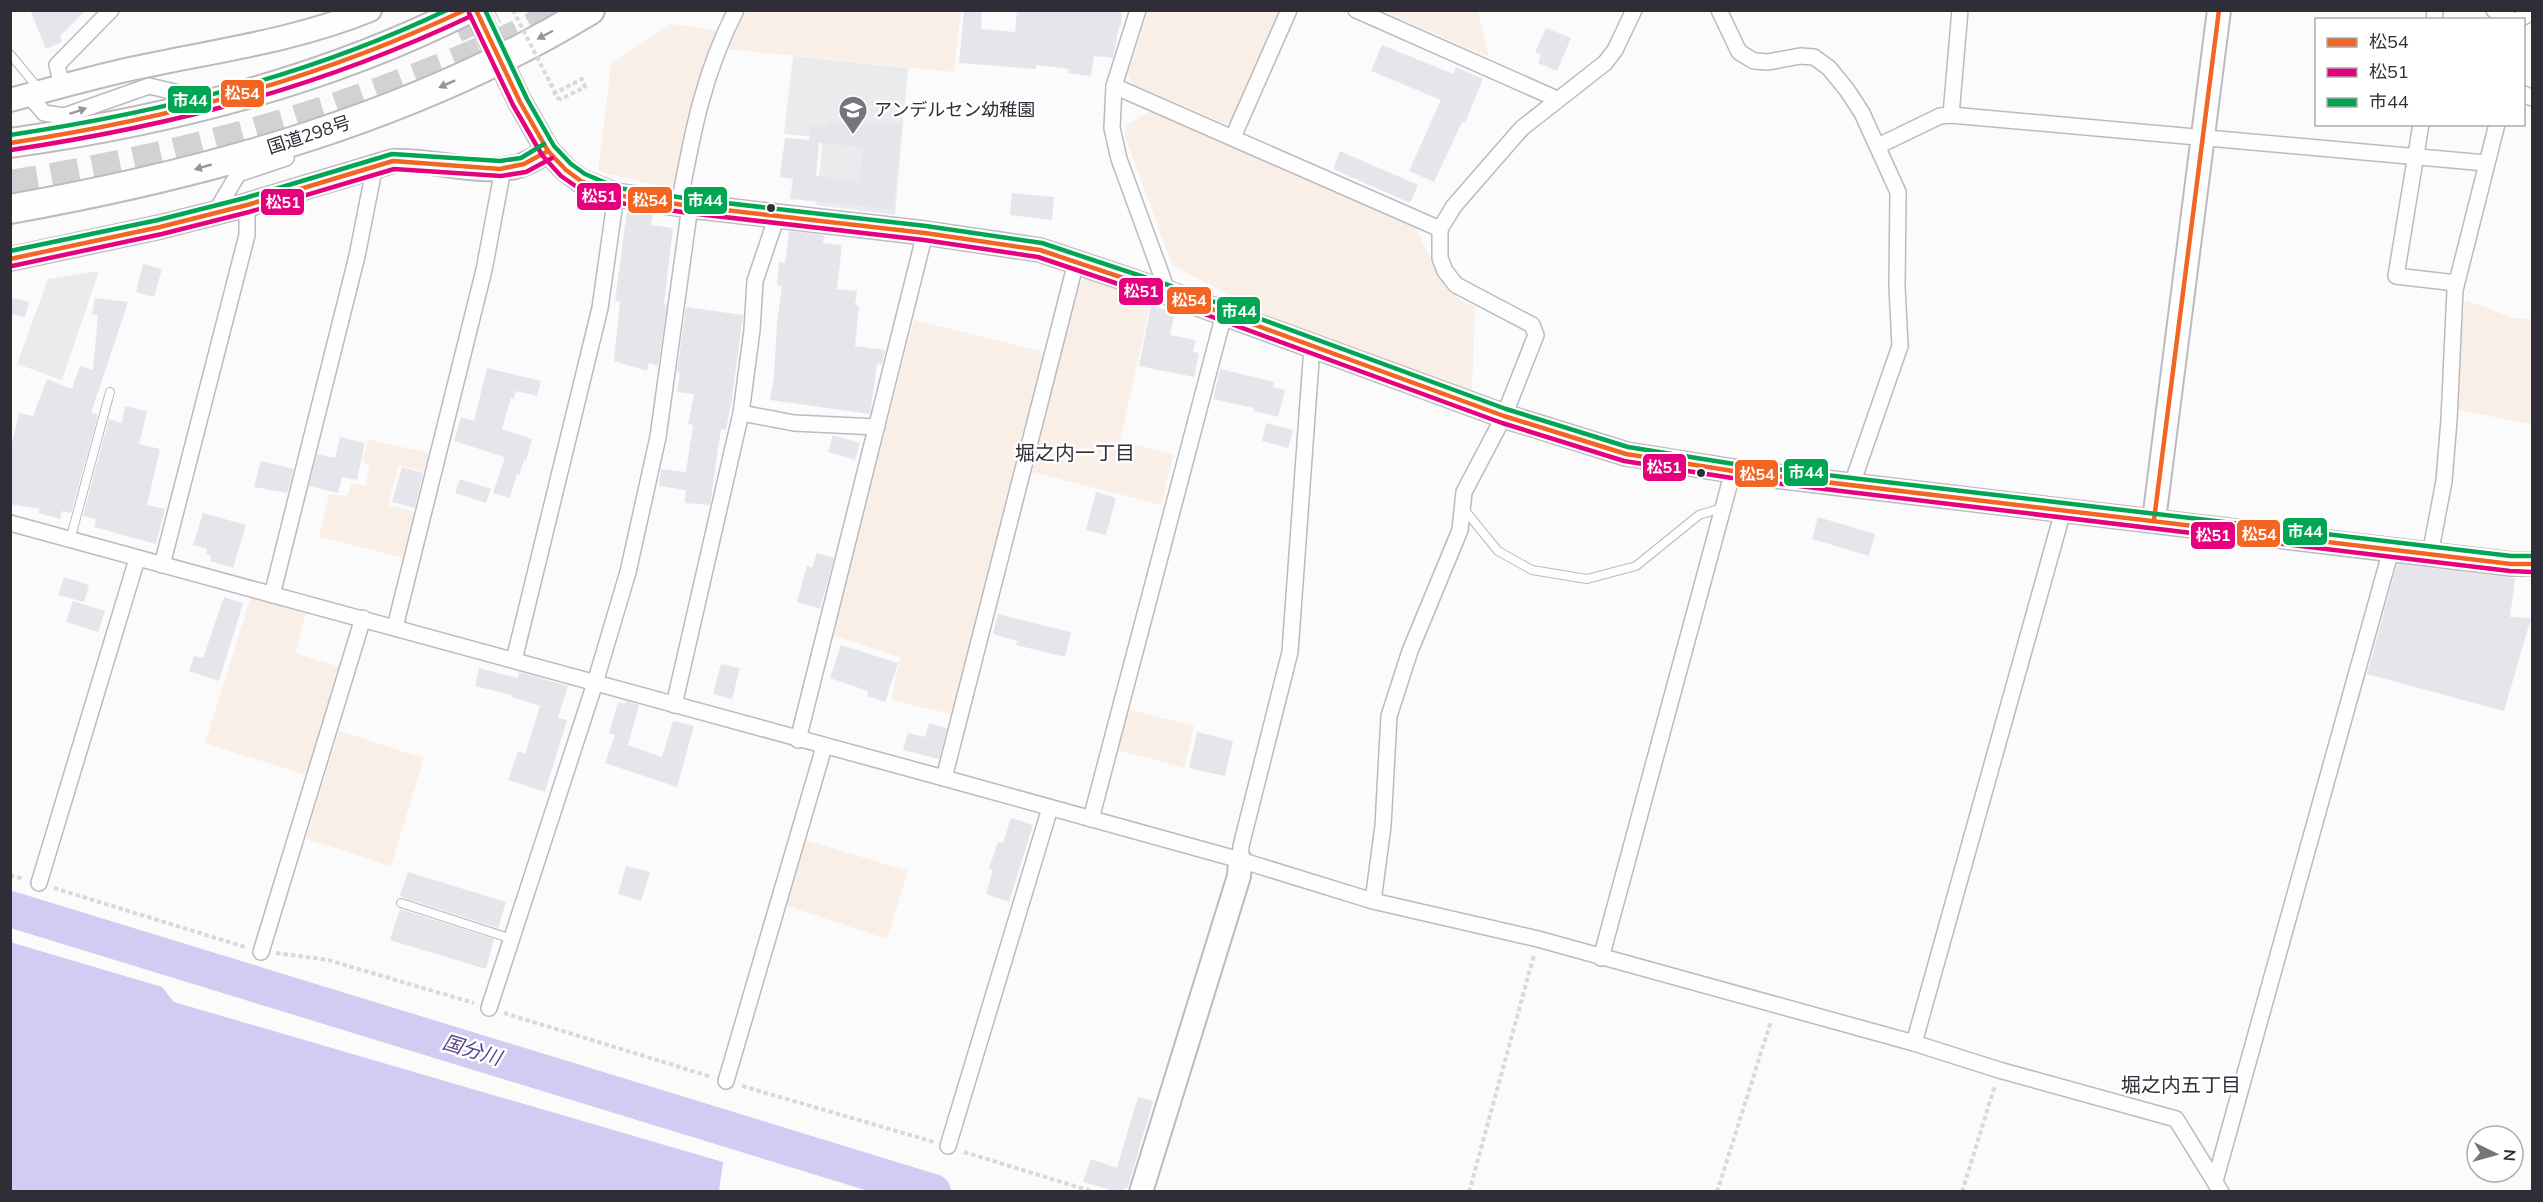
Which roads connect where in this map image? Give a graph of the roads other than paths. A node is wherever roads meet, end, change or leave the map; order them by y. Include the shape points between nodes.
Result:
1 (111, 10) edge
2 (466, 10) tunnel mouth
3 (476, 10) edge
4 (590, 10) edge
5 (736, 10) edge
6 (1138, 10) edge
7 (1289, 10) edge
8 (1356, 10) edge
9 (1634, 10) edge
10 (1719, 10) edge
11 (1960, 10) edge
12 (2219, 10) edge
13 (2494, 10) edge
14 (366, 11) edge
15 (2508, 18) edge
16 (10, 54) edge
17 (500, 59) junction
18 (1114, 86) junction
19 (36, 93) edge
20 (1557, 99) junction
21 (187, 109) junction
22 (1951, 115) junction
23 (363, 117) junction
24 (2421, 126) edge
25 (2496, 126) edge
26 (1233, 137) junction
27 (2204, 138) junction
28 (10, 143) edge
29 (1878, 146) junction
30 (548, 151) junction
31 (2417, 157) junction
32 (2486, 163) junction
33 (375, 165) junction
34 (503, 169) junction
35 (616, 195) junction
36 (247, 205) junction
37 (684, 206) junction
38 (10, 209) edge
39 (214, 213) junction
40 (777, 216) junction
41 (1440, 229) junction
42 (925, 233) junction
43 (10, 259) edge
44 (1076, 262) junction
45 (2456, 283) junction
46 (1168, 293) junction
47 (1224, 314) junction
48 (1312, 347) junction
49 (110, 392) dead end
50 (741, 413) junction
51 (1504, 416) junction
52 (877, 427) junction
53 (1733, 471) junction
54 (1852, 484) junction
55 (1462, 507) junction
56 (1723, 507) junction
57 (2063, 511) junction
58 (2154, 520) junction
59 (10, 523) edge
60 (69, 540) junction
61 (2391, 550) junction
62 (2430, 555) junction
63 (137, 559) junction
64 (2532, 564) edge
65 (162, 565) junction
66 (272, 595) junction
67 (363, 618) junction
68 (395, 627) junction
69 (514, 660) junction
70 (595, 683) junction
71 (675, 705) junction
72 (798, 740) junction
73 (824, 747) junction
74 (944, 778) junction
75 (1050, 808) junction
76 (1091, 819) junction
77 (1240, 860) junction
78 (39, 883) dead end
79 (1373, 901) junction
80 (401, 903) dead end
81 (512, 939) junction
82 (261, 952) dead end
83 (1601, 958) junction
84 (489, 1008) dead end
85 (1914, 1043) junction
86 (726, 1081) dead end
87 (948, 1146) road end
88 (2218, 1186) edge
89 (1141, 1191) edge

1 - 19 street via 57,65
2 - 21 highway via 360,57
3 - 17 street
4 -> 17 highway, 国道298号
5 - 37 street via 720,40 705,83
6 - 18 street
7 - 26 street
8 - 20 street
9 - 20 street via 1605,63
10 - 29 street via 1739,52 1754,61 1814,57 1828,68 1862,113
11 - 22 street
12 - 27 street
13 - 15 street
14 - 19 street via 331,26 285,38 133,68
16 - 19 lane
17 -> 23 highway, 国道298号
17 - 30 street
18 - 26 street
18 - 46 street via 1112,128 1119,159
19 -> 21 street via 45,113 64,116 149,86 175,92
20 - 41 street via 1522,128 1454,206
21 - 28 highway
22 - 27 street
22 - 29 street via 1940,116
23 -> 38 highway, 国道298号 via 183,173
23 - 39 street via 344,138 237,174
24 - 31 street
25 - 32 street
26 - 41 street
27 - 31 street
27 - 58 street
29 - 54 street via 1898,192 1900,346
30 - 34 street via 529,163
30 - 35 street via 581,181
31 - 32 street
31 - 45 street via 2396,276
32 - 45 street
33 - 34 street via 410,160
33 - 36 street
33 - 66 street via 357,256
34 - 68 street via 484,270
35 - 37 street
35 - 69 street via 600,308
36 - 39 street
36 - 65 street via 248,235
37 - 40 street
37 - 70 street via 658,437 628,572
39 - 43 street via 118,238
40 - 42 street
40 - 50 street via 755,281
41 - 51 street via 1440,258 1456,285 1532,325 1536,335
42 - 44 street via 1040,250
42 - 52 street
44 - 46 street
44 - 74 street
45 - 62 street via 2444,481
46 - 47 street
47 - 48 street
47 - 76 street
48 - 51 street
48 - 77 street via 1290,652
49 - 60 lane
50 - 52 street via 794,423
50 - 71 street
51 - 53 street via 1626,454
51 - 55 street via 1464,492
52 - 72 street
53 - 54 street
53 - 56 street
54 - 57 street
55 - 56 lane via 1498,551 1532,570 1587,579 1636,566 1699,514
55 - 79 street via 1460,530 1410,651 1389,716 1383,825
56 - 83 street
57 - 58 street
57 - 85 street
58 - 61 street
59 - 60 street
60 - 63 street
61 - 62 street
61 - 88 street
62 - 64 street
63 - 65 street
63 - 78 street
65 - 66 street
66 - 67 street
67 - 68 street
67 - 82 street
68 - 69 street
69 - 70 street
70 - 71 street
70 - 81 street
71 - 72 street
72 - 73 street
73 - 74 street
73 - 86 street
74 - 75 street
75 - 76 street
75 - 87 street
76 - 77 street
77 - 79 street
77 - 89 street via 1239,876
79 - 83 street via 1538,939
80 - 81 lane
81 - 84 street
83 - 85 street
85 - 88 street via 2176,1119

